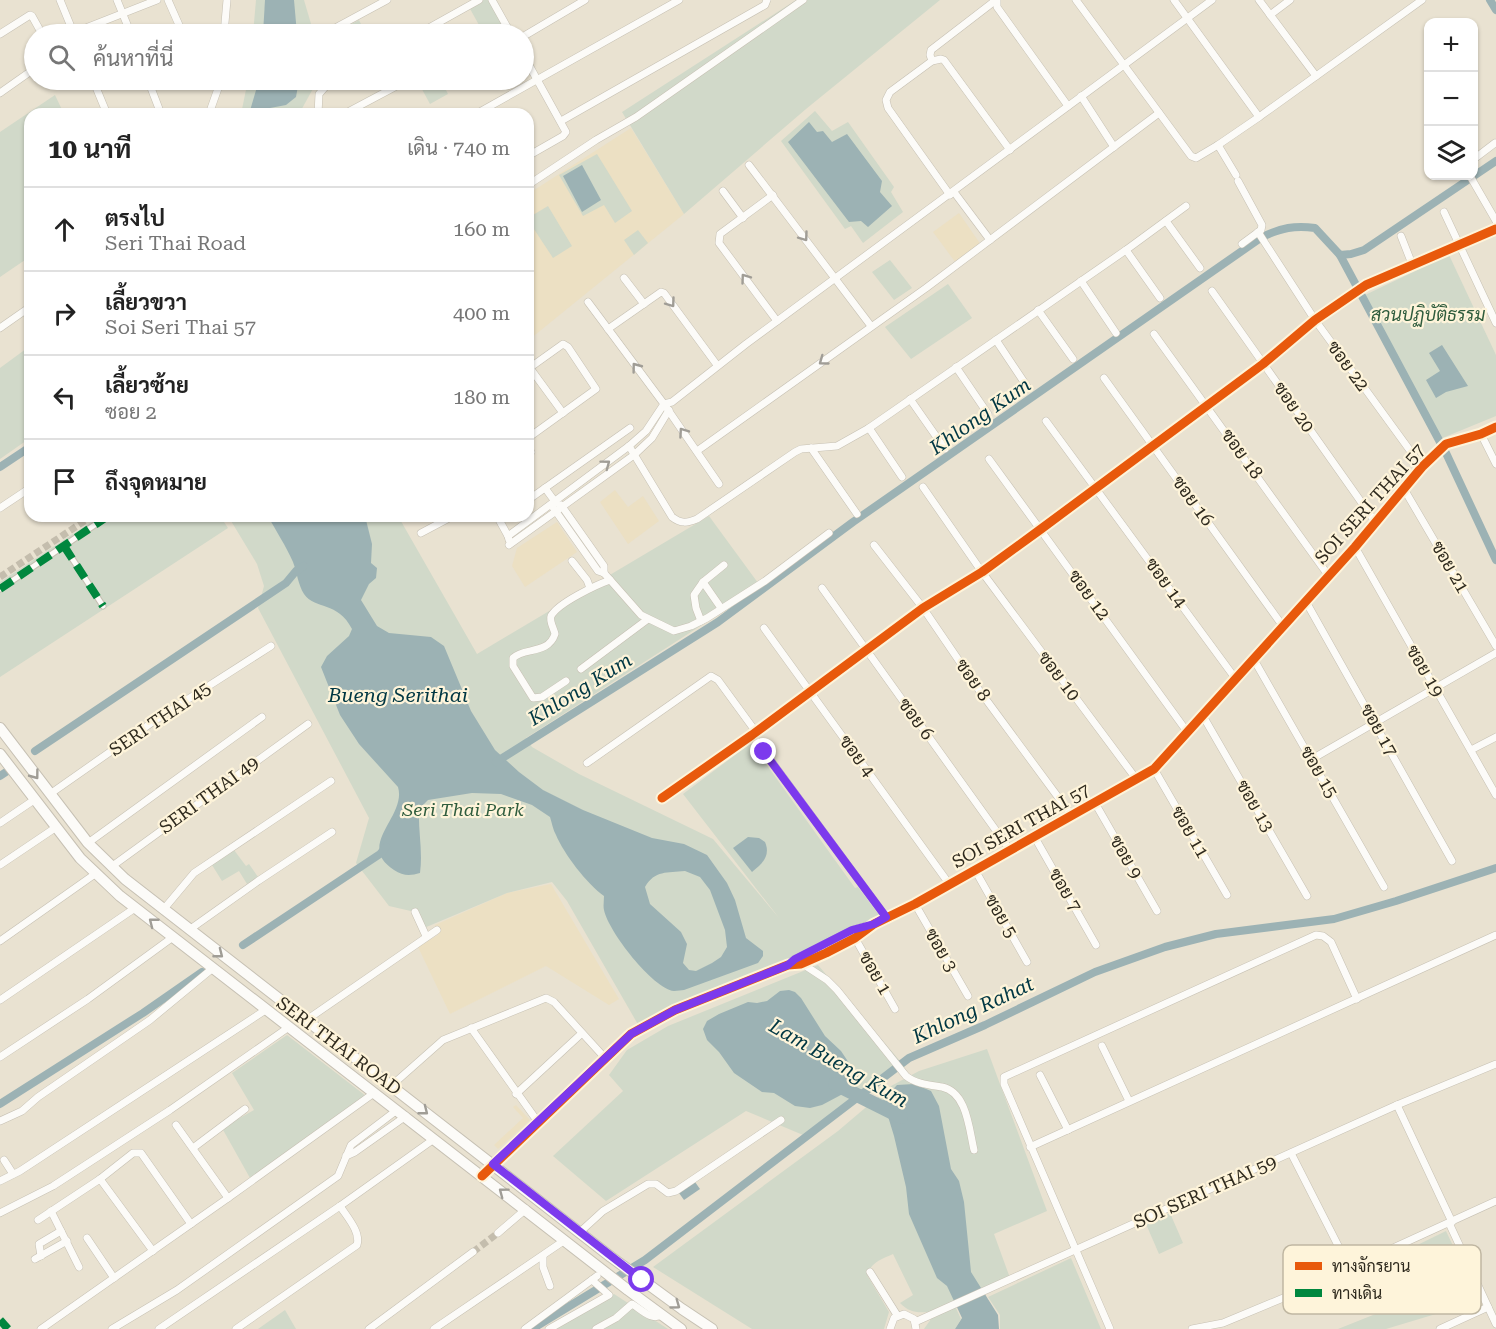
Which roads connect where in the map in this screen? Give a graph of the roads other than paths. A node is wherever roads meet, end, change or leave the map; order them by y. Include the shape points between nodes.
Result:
1 (60, 0) edge
2 (117, 0) edge
3 (157, 0) edge
4 (168, 0) edge
5 (227, 0) edge
6 (387, 0) edge
7 (479, 0) edge
8 (492, 0) edge
9 (585, 0) edge
10 (680, 0) edge
11 (767, 0) edge
12 (803, 0) edge
13 (997, 0) edge
14 (1076, 0) edge
15 (1174, 0) edge
16 (1212, 0) edge
17 (1259, 0) edge
18 (1290, 0) edge
19 (1422, 0) edge
20 (123, 13) junction
21 (1270, 15) junction
22 (1187, 18) junction
23 (36, 24) edge
24 (70, 24) edge
25 (94, 24) edge
26 (127, 24) edge
27 (179, 24) edge
28 (225, 24) edge
29 (343, 24) edge
30 (436, 24) edge
31 (505, 24) edge
32 (534, 30) edge
33 (0, 33) edge
34 (933, 61) junction
35 (1124, 65) junction
36 (534, 75) edge
37 (24, 76) edge
38 (1316, 76) junction
39 (536, 79) junction
40 (97, 90) edge
41 (152, 90) edge
42 (217, 90) edge
43 (322, 90) edge
44 (389, 90) edge
45 (517, 90) edge
46 (0, 93) edge
47 (1081, 96) junction
48 (1068, 106) junction
49 (105, 108) edge
50 (159, 108) edge
51 (211, 108) edge
52 (318, 108) edge
53 (355, 108) edge
54 (486, 108) edge
55 (1159, 113) junction
56 (1259, 117) junction
57 (561, 121) junction
58 (1495, 143) edge
59 (1218, 146) junction
60 (1114, 147) junction
61 (1010, 150) junction
62 (534, 153) edge
63 (1478, 155) edge
64 (749, 165) dead end
65 (1473, 180) edge
66 (534, 181) edge
67 (723, 191) dead end
68 (952, 193) junction
69 (773, 195) junction
70 (1186, 206) dead end
71 (1444, 212) dead end
72 (743, 218) junction
73 (1166, 221) junction
74 (1496, 221) edge
75 (1496, 229) edge
76 (1260, 235) junction
77 (1401, 236) dead end
78 (990, 240) junction
79 (1242, 244) dead end
80 (1459, 246) junction
81 (1126, 250) junction
82 (1412, 264) junction
83 (1200, 268) dead end
84 (624, 278) dead end
85 (834, 278) junction
86 (1081, 280) junction
87 (1212, 291) dead end
88 (1160, 298) dead end
89 (588, 302) dead end
90 (644, 304) junction
91 (1038, 310) junction
92 (24, 311) edge
93 (1315, 320) junction
94 (777, 321) junction
95 (1496, 323) edge
96 (871, 326) junction
97 (0, 328) edge
98 (608, 329) junction
99 (1116, 333) dead end
100 (1154, 334) dead end
101 (996, 340) junction
102 (1073, 360) dead end
103 (534, 364) edge
104 (1263, 364) junction
105 (717, 365) junction
106 (956, 368) junction
107 (534, 375) edge
108 (1104, 378) dead end
109 (1028, 388) dead end
110 (910, 399) junction
111 (668, 403) junction
112 (1207, 406) junction
113 (669, 412) junction
114 (563, 413) junction
115 (988, 414) dead end
116 (1046, 422) dead end
117 (1496, 427) edge
118 (630, 428) dead end
119 (869, 428) junction
120 (534, 434) edge
121 (1481, 434) junction
122 (1152, 445) junction
123 (629, 446) junction
124 (811, 448) junction
125 (945, 449) dead end
126 (697, 451) junction
127 (634, 455) junction
128 (989, 459) dead end
129 (1496, 464) edge
130 (1422, 467) junction
131 (902, 477) dead end
132 (583, 482) junction
133 (719, 484) dead end
134 (922, 487) dead end
135 (545, 488) junction
136 (588, 489) junction
137 (1096, 489) junction
138 (1404, 489) junction
139 (24, 493) edge
140 (534, 496) edge
141 (557, 504) junction
142 (0, 508) edge
143 (556, 513) junction
144 (857, 514) dead end
145 (534, 519) edge
146 (99, 522) edge
147 (442, 522) edge
148 (500, 522) edge
149 (529, 522) edge
150 (1376, 523) junction
151 (1041, 529) junction
152 (421, 533) dead end
153 (830, 533) dead end
154 (508, 536) junction
155 (582, 543) junction
156 (874, 545) dead end
157 (64, 546) junction
158 (1355, 547) junction
159 (572, 561) dead end
160 (724, 565) dead end
161 (982, 572) junction
162 (1328, 575) junction
163 (610, 580) junction
164 (703, 582) junction
165 (590, 588) junction
166 (822, 588) dead end
167 (0, 589) edge
168 (1305, 600) junction
169 (103, 606) dead end
170 (923, 608) junction
171 (721, 609) junction
172 (648, 619) junction
173 (701, 621) junction
174 (1282, 625) junction
175 (764, 628) dead end
176 (271, 646) dead end
177 (1496, 646) edge
178 (866, 651) junction
179 (1496, 653) edge
180 (1253, 658) junction
181 (581, 669) dead end
182 (1235, 678) junction
183 (566, 681) dead end
184 (1434, 688) junction
185 (810, 691) junction
186 (1203, 716) junction
187 (262, 717) dead end
188 (1375, 722) junction
189 (308, 724) dead end
190 (0, 728) edge
191 (1188, 733) junction
192 (754, 734) junction
193 (1496, 737) edge
194 (1471, 750) junction
195 (0, 754) edge
196 (1312, 759) junction
197 (587, 763) dead end
198 (1154, 769) junction
199 (1137, 780) junction
200 (331, 781) dead end
201 (50, 794) junction
202 (1496, 795) edge
203 (662, 798) dead end
204 (34, 800) junction
205 (1095, 803) junction
206 (1072, 816) junction
207 (0, 823) edge
208 (56, 828) junction
209 (332, 832) dead end
210 (1034, 836) junction
211 (88, 843) junction
212 (1010, 850) junction
213 (1452, 861) dead end
214 (0, 865) edge
215 (111, 867) junction
216 (975, 870) junction
217 (95, 874) junction
218 (950, 885) junction
219 (1384, 887) dead end
220 (1227, 895) dead end
221 (1307, 896) dead end
222 (915, 904) junction
223 (135, 908) junction
224 (163, 910) junction
225 (1157, 911) dead end
226 (415, 912) dead end
227 (886, 917) junction
228 (874, 924) junction
229 (189, 930) junction
230 (436, 930) dead end
231 (426, 936) junction
232 (1496, 936) edge
233 (173, 937) junction
234 (855, 938) junction
235 (0, 941) edge
236 (1096, 945) dead end
237 (798, 961) junction
238 (1027, 962) dead end
239 (213, 968) junction
240 (968, 996) dead end
241 (1357, 999) junction
242 (0, 1000) edge
243 (267, 1009) junction
244 (895, 1009) dead end
245 (306, 1021) junction
246 (289, 1027) junction
247 (471, 1028) junction
248 (581, 1034) junction
249 (1102, 1046) dead end
250 (0, 1057) edge
251 (605, 1058) junction
252 (1496, 1064) edge
253 (1040, 1075) dead end
254 (391, 1086) junction
255 (375, 1093) junction
256 (516, 1094) junction
257 (1129, 1101) junction
258 (1397, 1105) junction
259 (244, 1109) dead end
260 (401, 1113) junction
261 (781, 1120) dead end
262 (0, 1121) edge
263 (538, 1122) junction
264 (176, 1125) dead end
265 (379, 1125) junction
266 (1068, 1130) junction
267 (384, 1131) junction
268 (434, 1139) junction
269 (1030, 1147) junction
270 (193, 1148) junction
271 (974, 1150) dead end
272 (1290, 1153) junction
273 (346, 1156) junction
274 (4, 1160) dead end
275 (493, 1164) junction
276 (13, 1174) junction
277 (482, 1176) junction
278 (100, 1179) junction
279 (0, 1180) edge
280 (228, 1198) junction
281 (1496, 1201) edge
282 (340, 1206) junction
283 (526, 1209) junction
284 (51, 1211) junction
285 (0, 1213) edge
286 (38, 1220) dead end
287 (1451, 1222) junction
288 (191, 1224) junction
289 (61, 1231) junction
290 (580, 1232) junction
291 (498, 1233) tunnel mouth
292 (87, 1238) dead end
293 (566, 1240) junction
294 (67, 1241) junction
295 (1338, 1245) edge
296 (1402, 1245) edge
297 (1461, 1245) edge
298 (153, 1251) junction
299 (1076, 1251) junction
300 (473, 1252) tunnel mouth
301 (543, 1256) junction
302 (79, 1267) dead end
303 (870, 1272) dead end
304 (595, 1276) junction
305 (114, 1278) junction
306 (550, 1286) dead end
307 (1481, 1291) edge
308 (1283, 1297) edge
309 (1488, 1307) junction
310 (1481, 1310) edge
311 (1473, 1314) edge
312 (661, 1315) junction
313 (897, 1315) junction
314 (1496, 1324) edge
315 (916, 1326) edge
316 (41, 1329) edge
317 (112, 1329) edge
318 (159, 1329) edge
319 (236, 1329) edge
320 (369, 1329) edge
321 (434, 1329) edge
322 (525, 1329) edge
323 (549, 1329) edge
324 (596, 1329) edge
325 (681, 1329) edge
326 (712, 1329) edge
327 (890, 1329) edge
328 (1110, 1329) edge
329 (1192, 1329) edge
330 (1440, 1329) edge

1 - 24 street
2 - 20 street
3 - 20 street
4 - 27 street
5 - 28 street
6 - 29 street
7 - 30 street
8 - 31 street
9 - 32 street
10 - 39 street
11 - 57 street via 765,5
12 - 66 street via 636,117
13 - 34 street via 931,50
13 - 48 street via 997,7
14 - 35 street
15 - 22 street
16 - 22 street
17 - 21 street
18 - 21 street
19 - 38 street
20 - 25 street
20 - 26 street
21 - 38 street
22 - 35 street
22 - 56 street
23 - 33 street via 31,15 25,16
34 - 61 street via 944,60
34 - 68 street via 890,92 886,100
35 - 47 street
35 - 55 street
36 - 39 street
37 - 46 street
38 - 56 street
39 - 57 street
40 - 49 street
41 - 50 street
42 - 51 street
43 - 52 street via 318,94
44 - 53 street
45 - 54 street
47 - 48 street
47 - 60 street
48 - 61 street
55 - 59 street via 1191,156 1196,158
55 - 60 street
56 - 59 street
57 - 62 street via 566,134
58 - 63 street
59 - 76 street, ซอย 22 via 1262,225
60 - 78 street
61 - 68 street
64 - 69 street
65 - 74 street
67 - 72 street
68 - 78 street
68 - 85 street
69 - 72 street
69 -> 85 street
70 - 73 street
71 - 80 street
94 -> 72 street via 719,243 720,234
73 - 81 street
73 - 83 street
75 - 80 street
76 - 79 street
76 - 93 street, ซอย 22
77 - 82 street
78 - 96 street
80 - 82 street
80 - 95 street
81 - 86 street
81 - 88 street
82 - 93 street via 1366,285
84 - 90 street
85 - 94 street
85 - 96 street
86 - 91 street
86 - 99 street
87 - 104 street, ซอย 20
89 - 98 street
90 - 98 street
90 -> 105 street via 664,293
91 - 101 street
91 - 102 street
92 - 97 street
93 - 104 street
93 - 130 street, ซอย 22
94 - 105 street
96 -> 126 street
111 -> 98 street
100 - 112 street, ซอย 18
101 - 106 street
101 - 109 street
103 - 114 street via 563,344 596,388
104 - 112 street
104 - 150 street, ซอย 20
105 - 111 street
106 - 110 street
106 - 115 street
107 - 114 street
108 - 122 street, ซอย 16
110 - 119 street
110 - 125 street
111 - 113 street
111 - 123 street
112 - 122 street
112 - 162 street, ซอย 18
126 -> 113 street
113 - 127 street via 652,438
114 - 120 street
116 - 137 street, ซอย 14
117 - 121 street, SOI SERI THAI 57
118 - 135 street
119 - 124 street via 837,447
119 - 131 street
121 - 129 street
121 - 130 street, SOI SERI THAI 57 via 1446,444
122 - 137 street
122 - 174 street, ซอย 16
123 - 127 street
132 -> 123 street
124 - 127 street via 795,452 687,523 672,517
124 - 144 street
126 - 133 street
127 - 136 street
128 - 151 street, ซอย 12
130 - 138 street, SOI SERI THAI 57
132 - 136 street
132 - 141 street
134 - 161 street, ซอย 10
135 - 140 street
135 - 141 street
136 - 141 street
137 - 151 street
137 - 182 street, ซอย 14
138 - 150 street, SOI SERI THAI 57
138 - 177 street, ซอย 21
139 - 142 street
141 - 143 street
141 - 145 street
141 - 155 street
143 - 154 street via 509,545
143 - 155 street
146 - 157 street
147 - 152 street
148 - 154 street
149 - 154 street
150 - 158 street, SOI SERI THAI 57
151 - 161 street
151 - 191 street, ซอย 12
153 - 171 street
155 - 163 street via 598,571
156 - 170 street, ซอย 8
157 - 167 street
157 - 169 street
158 - 162 street, SOI SERI THAI 57
158 - 184 street, ซอย 19
159 - 165 street
160 - 164 street
161 - 170 street
161 - 199 street, ซอย 10
162 - 168 street, SOI SERI THAI 57
163 - 165 street
163 - 172 street
164 - 171 street
164 - 173 street via 694,595
165 - 183 street via 552,614 552,641 513,658 513,666 533,698 542,697
166 - 178 street, ซอย 6
168 - 174 street, SOI SERI THAI 57
168 - 188 street, ซอย 17
170 - 178 street
170 - 206 street, ซอย 8
171 - 173 street
172 - 173 street via 674,630
172 - 181 street
174 - 180 street, SOI SERI THAI 57
175 - 185 street, ซอย 4
176 - 201 street, SERI THAI 45
178 - 185 street
178 - 212 street, ซอย 6
179 - 184 street
180 - 182 street, SOI SERI THAI 57
180 - 196 street, ซอย 15
182 - 186 street, SOI SERI THAI 57
184 - 188 street
184 - 194 street, ซอย 19
185 - 192 street
185 - 218 street, ซอย 4
186 - 191 street, SOI SERI THAI 57
186 - 221 street, ซอย 13
187 - 211 street
188 - 196 street
188 - 213 street, ซอย 17
189 - 215 street, SERI THAI 49
190 -> 201 main road, SERI THAI ROAD
191 - 198 street, SOI SERI THAI 57
192 - 197 street via 718,680 711,676
192 - 203 street
192 - 227 street
193 - 194 street
194 - 202 street, ซอย 19
195 - 204 main road, SERI THAI ROAD
196 - 219 street, ซอย 15
198 - 199 street, SOI SERI THAI 57
198 - 220 street, ซอย 11
199 - 205 street, SOI SERI THAI 57
200 - 224 street via 194,873
201 - 211 main road, SERI THAI ROAD
204 - 207 street
204 - 208 main road, SERI THAI ROAD
205 - 206 street, SOI SERI THAI 57
205 - 225 street, ซอย 9
206 - 210 street, SOI SERI THAI 57
208 - 214 street
208 - 217 main road, SERI THAI ROAD
209 - 229 street
210 - 212 street, SOI SERI THAI 57
210 - 236 street, ซอย 7
211 - 215 main road, SERI THAI ROAD
212 - 216 street, SOI SERI THAI 57
215 - 224 main road, SERI THAI ROAD
216 - 218 street, SOI SERI THAI 57
216 - 238 street, ซอย 5
217 - 223 main road, SERI THAI ROAD
217 - 235 street
218 - 222 street, SOI SERI THAI 57
222 - 227 street, SOI SERI THAI 57
222 - 240 street, ซอย 3
233 -> 223 main road, SERI THAI ROAD
223 - 242 street
224 - 229 main road, SERI THAI ROAD
226 - 231 street
227 - 228 street, SOI SERI THAI 57
228 - 234 street, SOI SERI THAI 57
228 - 237 street, SOI SERI THAI 57 via 852,930
229 -> 245 main road, SERI THAI ROAD
230 - 231 street
231 - 245 street
232 - 241 street
233 - 239 main road, SERI THAI ROAD
233 - 250 street
234 - 237 street, SOI SERI THAI 57 via 820,956
234 - 244 street, ซอย 1
237 - 251 street, SOI SERI THAI 57 via 651,1021
237 - 271 street via 837,990 906,1076 947,1088 957,1095
239 - 243 main road, SERI THAI ROAD
239 - 262 street via 150,1020 22,1111
241 - 257 street
241 - 269 street via 1331,942 1316,935 1007,1074 1004,1084
243 - 246 main road, SERI THAI ROAD
243 - 276 street
245 - 254 main road, SERI THAI ROAD
246 - 255 main road, SERI THAI ROAD
246 - 285 street via 53,1186
247 - 248 street via 546,998
247 - 254 street via 432,1047
247 - 256 street
248 - 251 street
248 - 256 street
249 - 257 street
251 - 263 street, SOI SERI THAI 57
252 - 258 street, SOI SERI THAI 59
253 - 266 street
254 -> 275 main road, SERI THAI ROAD
255 - 260 main road, SERI THAI ROAD
255 - 280 street
256 - 263 street
257 - 266 street
258 - 272 street, SOI SERI THAI 59
258 - 287 street
259 - 270 street
260 - 265 street
260 - 267 street
260 - 268 main road, SERI THAI ROAD
261 - 290 street via 676,1191 668,1193 656,1184 648,1184 603,1211
263 - 275 street, SOI SERI THAI 57
264 - 270 street
265 - 267 street
265 - 273 street via 351,1145
266 - 269 street
267 - 273 street
268 - 277 main road, SERI THAI ROAD
268 - 282 street
269 - 299 street
270 - 280 street
272 - 295 street
272 - 299 street, SOI SERI THAI 59
273 - 317 street via 338,1176 177,1290
274 - 276 street
275 - 277 street, SOI SERI THAI 57
275 - 290 main road, SERI THAI ROAD
276 - 279 street
283 -> 277 main road, SERI THAI ROAD
278 - 284 street
278 - 288 street via 133,1152 141,1153
278 - 298 street
280 - 288 street
281 - 287 street
282 - 318 street
282 - 319 street via 357,1233 357,1245
283 - 291 street
283 - 293 main road, SERI THAI ROAD
284 - 286 street
284 - 289 street
287 - 296 street
287 - 297 street
288 - 298 street
289 - 294 street
289 - 294 street via 39,1244 38,1258
290 -> 326 main road, SERI THAI ROAD
292 - 305 street
293 - 301 street
293 - 304 main road, SERI THAI ROAD
294 - 302 street
298 - 305 street
299 - 315 street, SOI SERI THAI 59 via 945,1308
299 - 328 street
300 - 320 street
301 - 306 street
301 - 321 street
303 - 313 street
304 - 312 main road, SERI THAI ROAD via 628,1290
304 - 322 street
304 - 323 street via 608,1294
305 - 316 street
307 - 309 street
308 - 329 street via 1230,1320
309 - 310 street
309 - 314 street
311 - 330 street
312 - 324 street via 652,1317 632,1304
312 - 325 main road, SERI THAI ROAD
313 - 315 street, SOI SERI THAI 59 via 908,1315
313 - 327 street

